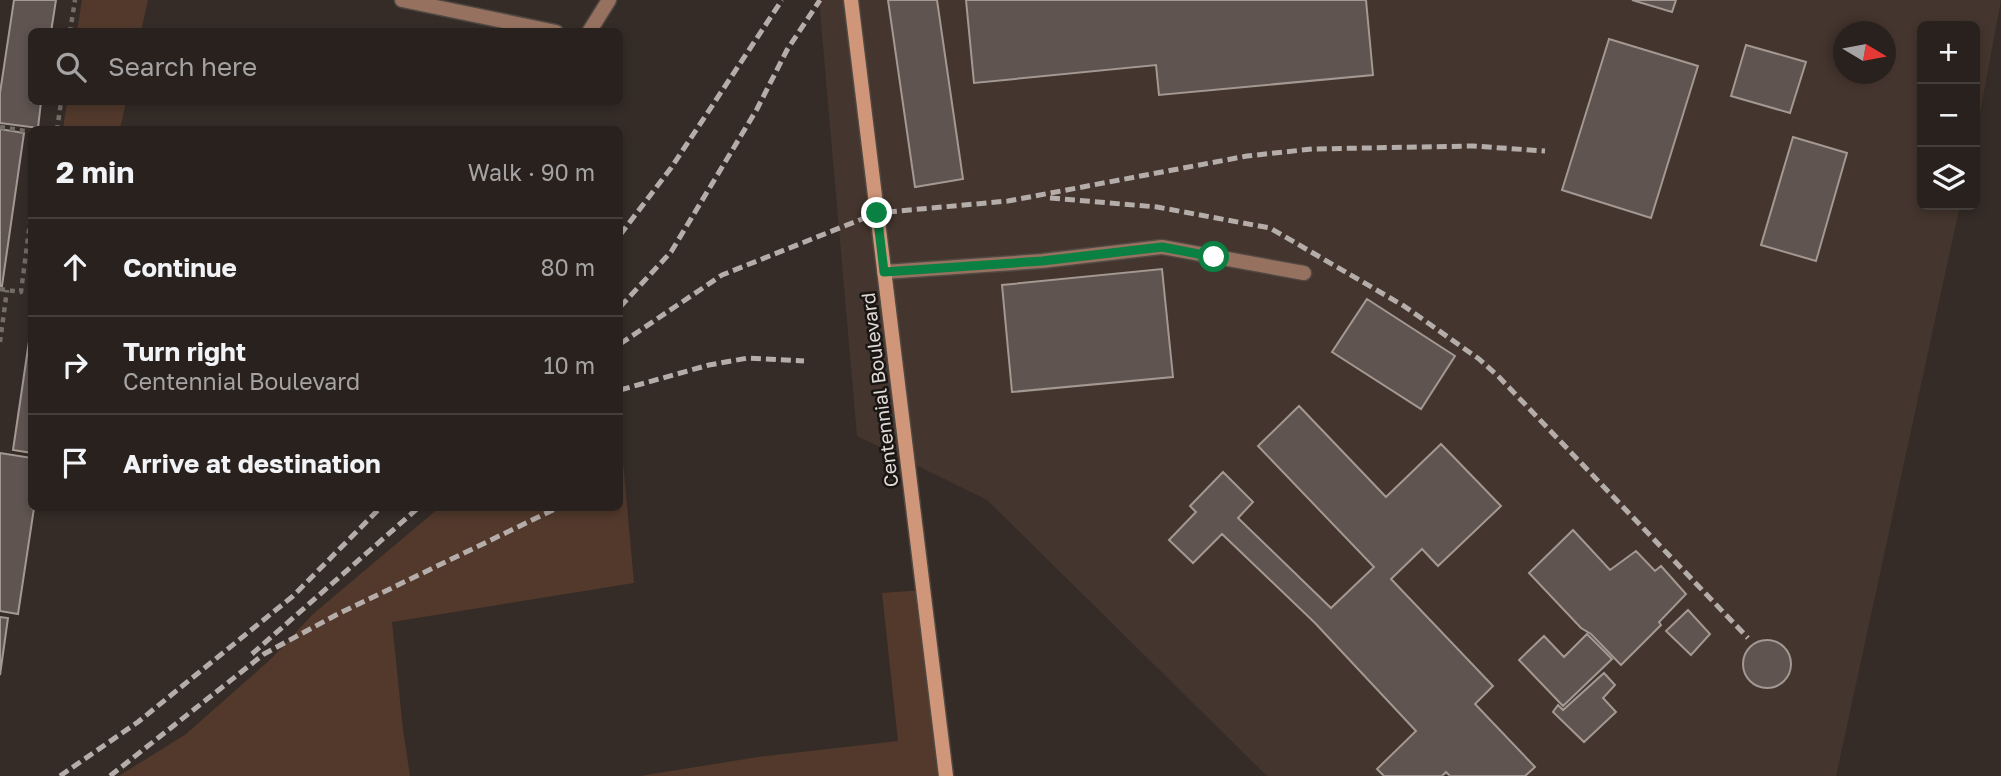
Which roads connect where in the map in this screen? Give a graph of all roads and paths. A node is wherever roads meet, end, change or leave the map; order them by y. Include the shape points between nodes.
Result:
1 (75, 0) edge
2 (402, 0) edge
3 (609, 0) edge
4 (851, 0) edge
5 (72, 28) edge
6 (536, 28) edge
7 (592, 28) edge
8 (61, 105) edge
9 (58, 126) edge
10 (0, 127) edge
11 (28, 131) edge
12 (28, 240) edge
13 (884, 272) junction
14 (1304, 273) dead end
15 (0, 289) edge
16 (7, 290) junction
17 (0, 342) edge
18 (946, 776) edge

1 - 5 path
2 - 6 lane
3 - 7 lane
4 - 13 main road, Centennial Boulevard
8 - 9 path
10 - 11 path
12 - 16 path via 22,292
13 - 14 lane via 1162,247
13 - 18 main road, Centennial Boulevard
15 - 16 path
16 - 17 path

